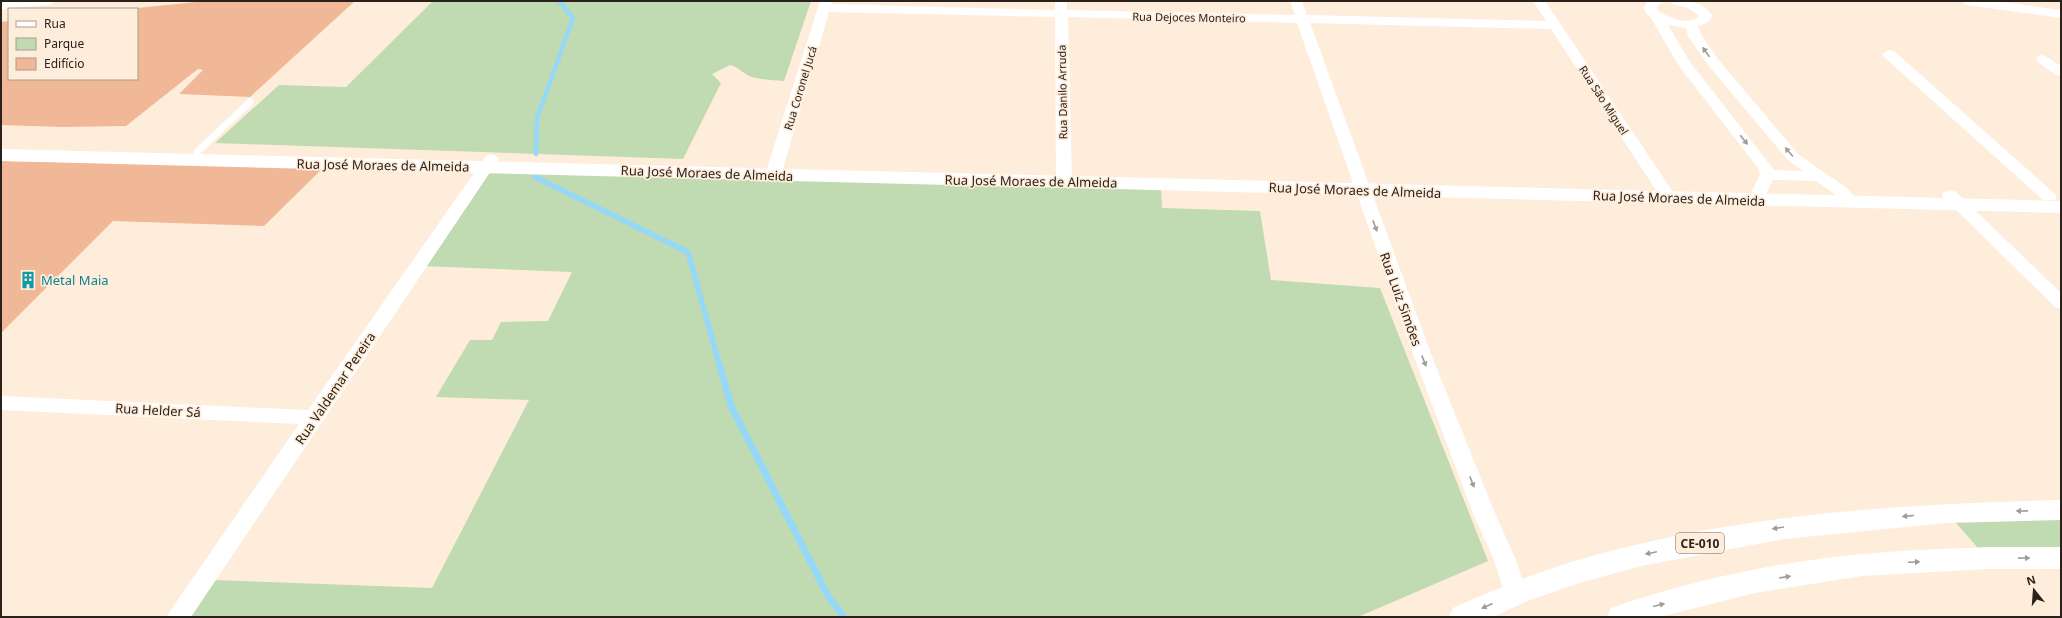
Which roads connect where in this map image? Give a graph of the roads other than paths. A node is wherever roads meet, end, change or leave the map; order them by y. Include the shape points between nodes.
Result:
1 (50, 1) edge
2 (1296, 1) edge
3 (1539, 1) edge
4 (1659, 1) edge
5 (1676, 1) edge
6 (1967, 1) edge
7 (825, 4) edge
8 (1702, 5) edge
9 (1, 6) edge
10 (1061, 8) edge
11 (2061, 14) edge
12 (1657, 17) junction
13 (1302, 19) junction
14 (1691, 24) junction
15 (1555, 25) junction
16 (1889, 54) dead end
17 (2043, 59) dead end
18 (2061, 72) edge
19 (1696, 78) junction
20 (1726, 78) junction
21 (250, 102) dead end
22 (1724, 115) junction
23 (1757, 116) junction
24 (1, 146) edge
25 (27, 151) junction
26 (197, 152) junction
27 (1, 155) edge
28 (173, 155) junction
29 (258, 157) junction
30 (488, 163) junction
31 (775, 171) junction
32 (1817, 176) junction
33 (1064, 178) junction
34 (1764, 183) junction
35 (1360, 185) junction
36 (1666, 193) junction
37 (1847, 198) junction
38 (1955, 200) junction
39 (2057, 201) edge
40 (2061, 303) edge
41 (1, 403) edge
42 (315, 418) junction
43 (2061, 510) edge
44 (2061, 558) edge
45 (1515, 594) junction
46 (178, 617) edge
47 (1463, 617) edge
48 (1622, 617) edge

1 - 9 lane
2 - 13 street, Rua Luiz Simões
3 - 15 street, Rua São Miguel
4 - 12 street via 1650,7 1651,12
5 - 8 street
6 - 11 street
7 - 10 street, Rua Dejoces Monteiro
7 - 31 street, Rua Coronel Jucá
8 - 14 street via 1706,19
10 - 13 street, Rua Dejoces Monteiro
10 - 33 street, Rua Danilo Arruda
12 - 14 street via 1679,24
12 - 19 street via 1684,63
13 - 15 street, Rua Dejoces Monteiro
13 - 35 street, Rua Luiz Simões
20 -> 14 street via 1695,36
15 - 36 street, Rua São Miguel
16 - 39 street
17 - 18 street
19 - 20 street
19 - 22 street
20 - 23 street
21 - 26 lane
22 - 23 street
22 -> 34 street via 1765,167
32 -> 23 street via 1793,157
24 - 25 main road, Rua José Moraes de Almeida
25 - 27 main road, Rua José Moraes de Almeida
25 - 28 main road, Rua José Moraes de Almeida
26 - 28 main road, Rua José Moraes de Almeida
26 - 29 main road, Rua José Moraes de Almeida
28 - 29 main road, Rua José Moraes de Almeida
29 - 30 main road, Rua José Moraes de Almeida
30 - 31 main road, Rua José Moraes de Almeida
30 - 42 street, Rua Valdemar Pereira
31 - 33 main road, Rua José Moraes de Almeida
32 - 34 street
32 - 37 street
33 - 35 main road, Rua José Moraes de Almeida
34 - 36 main road, Rua José Moraes de Almeida
34 - 37 main road, Rua José Moraes de Almeida
35 - 36 main road, Rua José Moraes de Almeida
35 -> 45 street, Rua Luiz Simões via 1424,361 1505,560
36 - 37 main road, Rua José Moraes de Almeida
37 - 38 main road, Rua José Moraes de Almeida
38 - 39 main road, Rua José Moraes de Almeida
38 - 40 street
41 - 42 street, Rua Helder Sá
42 - 46 street, Rua Valdemar Pereira
43 -> 45 main road, CE-010 via 1947,513 1784,528 1641,555 1578,572
48 -> 44 main road via 1647,608 1755,581 1862,565 1987,558
45 -> 47 main road, CE-010

